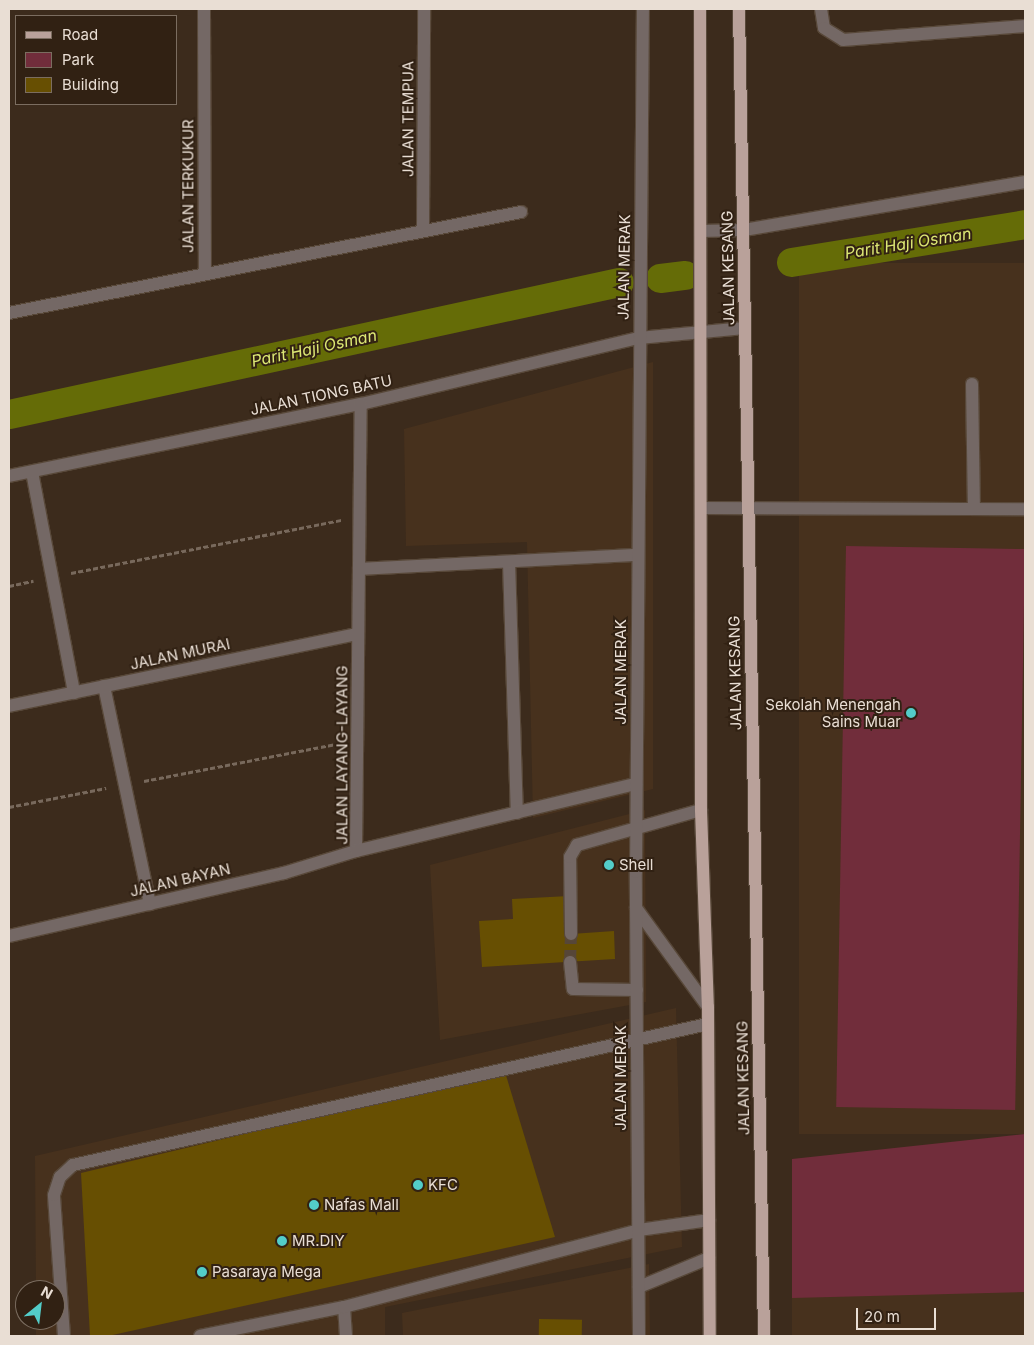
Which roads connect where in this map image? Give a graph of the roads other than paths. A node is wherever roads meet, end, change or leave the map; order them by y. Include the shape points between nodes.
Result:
1 (204, 9) edge
2 (424, 9) edge
3 (643, 9) edge
4 (700, 9) edge
5 (739, 9) edge
6 (821, 9) edge
7 (1025, 26) edge
8 (1025, 182) edge
9 (521, 212) dead end
10 (424, 230) junction
11 (744, 230) junction
12 (702, 231) junction
13 (205, 274) junction
14 (9, 313) edge
15 (745, 328) junction
16 (702, 332) junction
17 (639, 338) junction
18 (972, 384) dead end
19 (361, 404) junction
20 (32, 472) junction
21 (9, 476) edge
22 (703, 508) junction
23 (748, 508) junction
24 (974, 509) junction
25 (1025, 509) edge
26 (638, 554) junction
27 (509, 562) junction
28 (359, 569) junction
29 (358, 634) junction
30 (104, 686) junction
31 (74, 693) junction
32 (9, 706) edge
33 (636, 784) junction
34 (701, 810) junction
35 (517, 813) junction
36 (636, 828) junction
37 (356, 851) junction
38 (150, 904) junction
39 (636, 908) junction
40 (571, 934) tunnel mouth
41 (9, 936) edge
42 (570, 962) tunnel mouth
43 (637, 990) junction
44 (708, 1007) junction
45 (708, 1024) junction
46 (636, 1038) junction
47 (709, 1220) junction
48 (639, 1230) junction
49 (709, 1258) junction
50 (639, 1287) junction
51 (344, 1307) junction
52 (64, 1336) edge
53 (200, 1336) edge
54 (346, 1336) edge
55 (639, 1336) edge
56 (710, 1336) edge
57 (764, 1336) edge

1 - 13 street, JALAN TERKUKUR
2 - 10 street, JALAN TEMPUA
3 - 17 street, JALAN MERAK
4 - 12 main road, JALAN KESANG
5 - 11 main road, JALAN KESANG
6 - 7 street via 824,28 843,40
8 - 11 street
9 - 10 street
10 - 13 street
11 - 12 street
11 - 15 main road, JALAN KESANG
12 - 16 main road, JALAN KESANG
13 - 14 street
15 - 16 street, JALAN TIONG BATU
15 - 23 main road, JALAN KESANG
16 - 17 street, JALAN TIONG BATU
16 - 22 main road, JALAN KESANG
17 - 19 street, JALAN TIONG BATU
17 - 26 street, JALAN MERAK
18 - 24 street
19 - 20 street, JALAN TIONG BATU
19 - 28 street, JALAN LAYANG-LAYANG
20 - 21 street, JALAN TIONG BATU
20 - 31 street
22 - 23 street
22 - 34 main road, JALAN KESANG
23 - 24 street
23 - 57 main road, JALAN KESANG
24 - 25 street
26 - 27 street
26 - 33 street, JALAN MERAK
27 - 28 street
27 - 35 street
28 - 29 street, JALAN LAYANG-LAYANG
29 - 30 street, JALAN MURAI
29 - 37 street, JALAN LAYANG-LAYANG
30 - 31 street, JALAN MURAI
30 - 38 street
31 - 32 street, JALAN MURAI
33 - 35 street, JALAN LAYANG-LAYANG
33 - 36 street, JALAN MERAK
34 - 36 street
34 - 44 main road, JALAN KESANG
35 - 37 street, JALAN LAYANG-LAYANG
36 - 39 street, JALAN MERAK
36 - 40 street via 572,850
37 - 38 street, JALAN BAYAN
38 - 41 street, JALAN BAYAN
39 - 43 street, JALAN MERAK
39 - 44 street
42 - 43 street via 573,989
43 - 46 street, JALAN MERAK
44 - 45 main road, JALAN KESANG
45 - 46 street
45 - 47 main road, JALAN KESANG
46 - 48 street, JALAN MERAK
46 - 52 street via 73,1165 60,1177 54,1195
47 - 48 street
47 - 49 main road, JALAN KESANG
48 - 50 street, JALAN MERAK
48 - 51 street
49 - 50 street
49 - 56 main road, JALAN KESANG
50 - 55 street, JALAN MERAK
51 - 53 street
51 - 54 street

